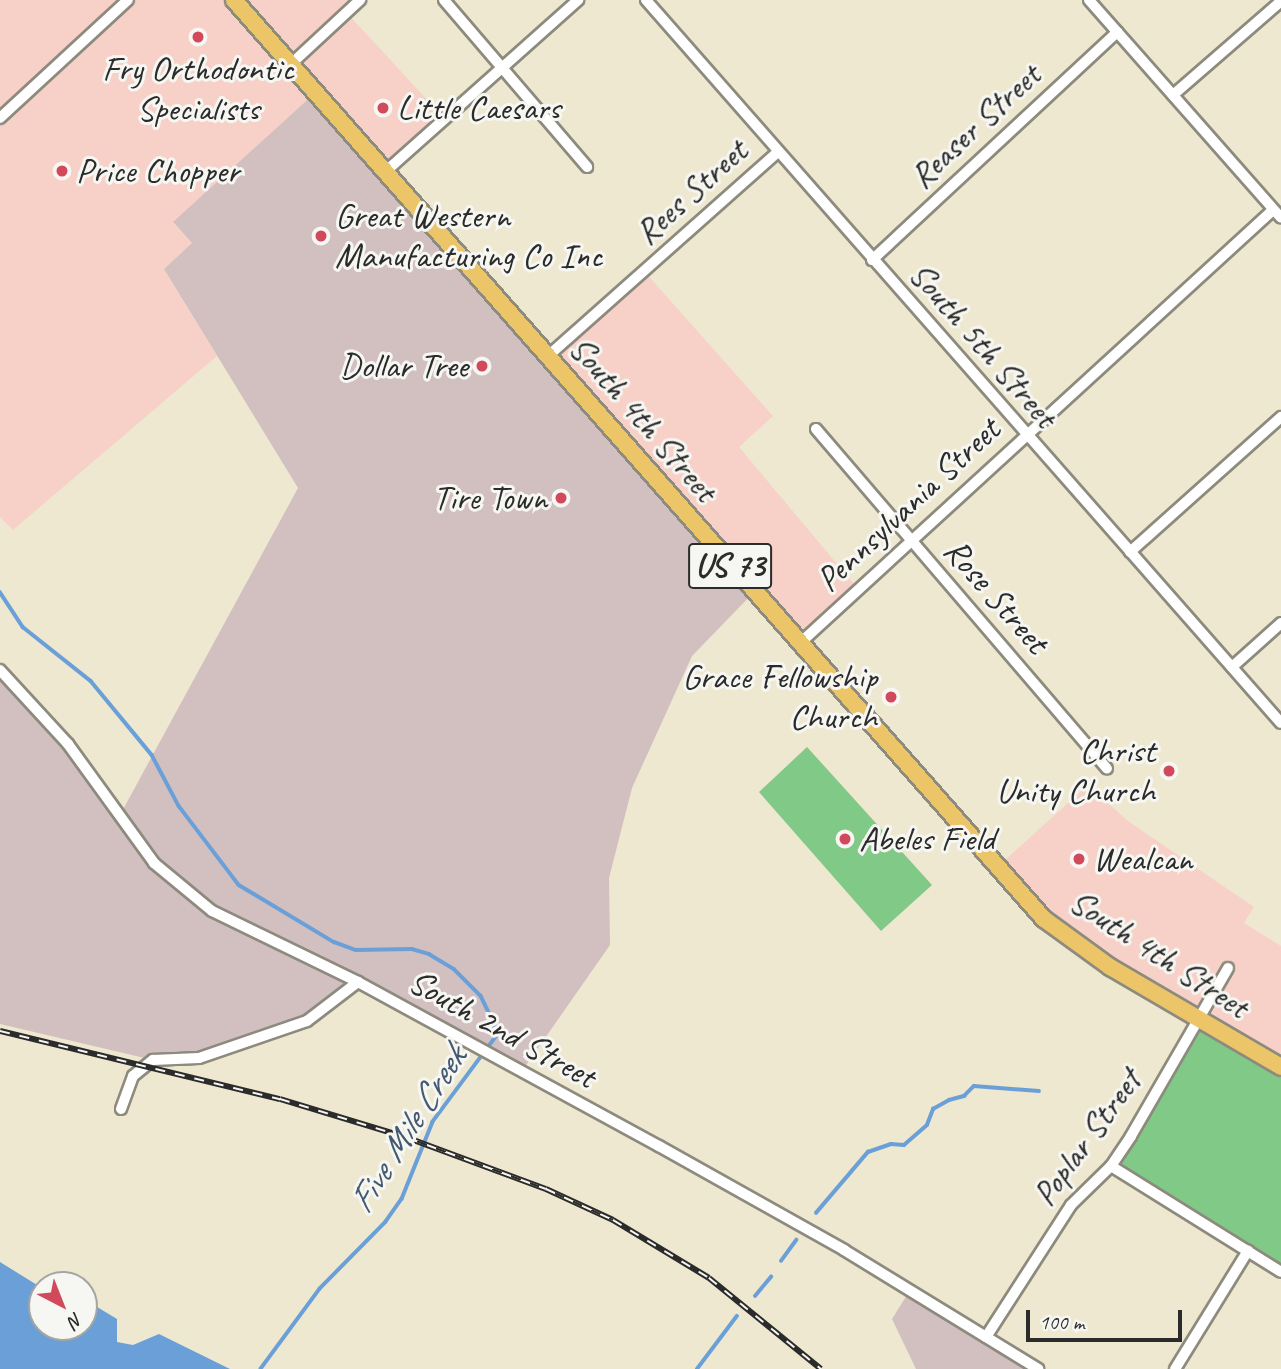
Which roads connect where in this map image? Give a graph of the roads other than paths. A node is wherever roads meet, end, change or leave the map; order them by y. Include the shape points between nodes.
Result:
1 (128, 0) edge
2 (234, 0) edge
3 (360, 0) edge
4 (444, 0) edge
5 (578, 0) edge
6 (646, 0) edge
7 (1089, 0) edge
8 (1281, 1) edge
9 (1117, 32) junction
10 (290, 65) junction
11 (503, 67) junction
12 (1173, 95) junction
13 (0, 118) edge
14 (777, 153) junction
15 (587, 167) dead end
16 (385, 172) junction
17 (1277, 214) edge
18 (872, 260) junction
19 (548, 357) junction
20 (1281, 417) edge
21 (816, 429) dead end
22 (1025, 436) junction
23 (910, 541) junction
24 (1130, 552) junction
25 (1281, 623) edge
26 (799, 644) junction
27 (1232, 667) junction
28 (0, 670) edge
29 (1281, 723) edge
30 (1107, 768) dead end
31 (1228, 968) dead end
32 (358, 982) junction
33 (1199, 1021) junction
34 (1281, 1067) edge
35 (121, 1109) dead end
36 (1111, 1166) junction
37 (1248, 1251) junction
38 (1281, 1272) edge
39 (986, 1336) junction
40 (1038, 1369) edge
41 (1175, 1369) edge

1 - 13 street
2 - 10 highway, South 4th Street / US 73
3 - 10 street
4 - 11 street
5 - 11 street
6 - 14 street, South 5th Street
7 - 9 street
8 - 12 street
9 - 12 street
9 - 18 street, Reaser Street
10 - 16 highway, South 4th Street / US 73
11 - 15 street
11 - 16 street
12 - 17 street
14 - 18 street, South 5th Street
14 - 19 street, Rees Street
16 - 19 highway, South 4th Street / US 73
17 - 22 street, Pennsylvania Street
18 - 22 street, South 5th Street
19 - 26 highway, South 4th Street / US 73
20 - 24 street
21 - 23 street, Rose Street
22 - 23 street, Pennsylvania Street
22 - 24 street, South 5th Street
23 - 26 street, Pennsylvania Street
23 - 30 street, Rose Street
24 - 27 street, South 5th Street
25 - 27 street
26 - 33 highway, South 4th Street / US 73 via 1044,919 1110,967
27 - 29 street, South 5th Street
28 - 32 street, South 2nd Street via 59,733 154,863 184,890 240,927
31 - 33 street, Poplar Street
32 - 35 street via 307,1020 200,1058 153,1060 133,1076
32 - 39 street, South 2nd Street via 844,1250
33 - 34 highway, South 4th Street / US 73
33 - 36 street, Poplar Street
36 - 37 street
36 - 39 street, Poplar Street via 1071,1205
37 - 38 street
37 - 41 street
39 - 40 street, South 2nd Street

